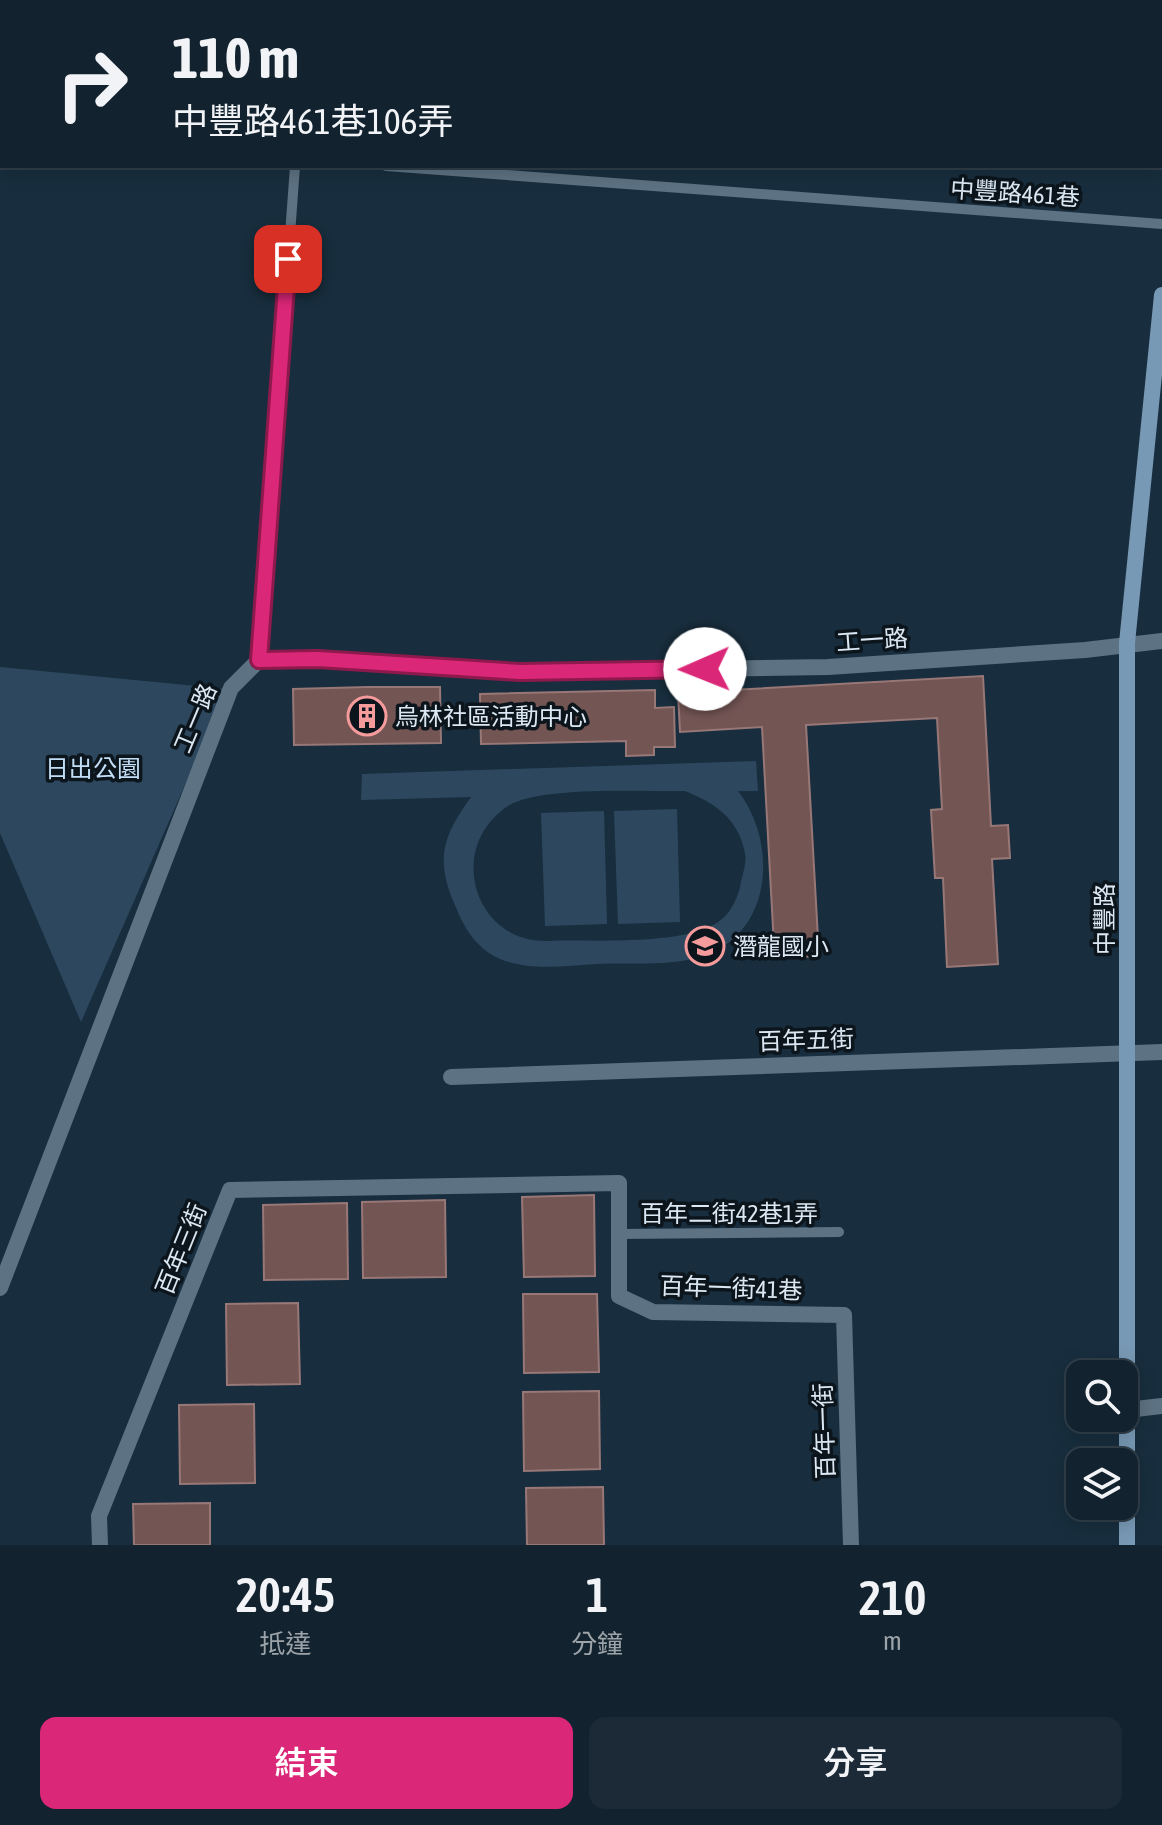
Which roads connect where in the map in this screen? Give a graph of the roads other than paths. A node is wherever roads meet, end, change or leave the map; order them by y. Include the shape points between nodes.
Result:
1 (295, 168) edge
2 (413, 168) edge
3 (1162, 224) edge
4 (1162, 295) edge
5 (1162, 641) edge
6 (1127, 643) junction
7 (259, 660) junction
8 (1129, 1052) junction
9 (1162, 1052) edge
10 (451, 1077) dead end
11 (839, 1232) dead end
12 (619, 1234) junction
13 (0, 1288) edge
14 (844, 1315) joint
15 (1127, 1360) edge
16 (1162, 1406) edge
17 (1138, 1409) edge
18 (1127, 1432) edge
19 (100, 1545) edge
20 (851, 1545) edge
21 (1127, 1545) edge

1 - 7 lane
2 - 3 lane, 中豐路461巷
4 - 6 main road, 中豐路
5 - 6 street, 工一路
6 - 7 street, 工一路 via 828,667 520,672
6 - 8 main road, 中豐路
7 - 13 street, 工一路 via 231,688
8 - 9 street, 百年五街
8 - 10 street, 百年五街
8 - 15 main road, 中豐路
11 - 12 lane, 百年二街42巷1弄
12 - 14 street, 百年一街41巷 via 619,1296 653,1312
12 - 19 street, 百年三街 via 619,1183 230,1190 99,1516
14 - 20 street, 百年一街
16 - 17 street
18 - 21 main road, 中豐路

